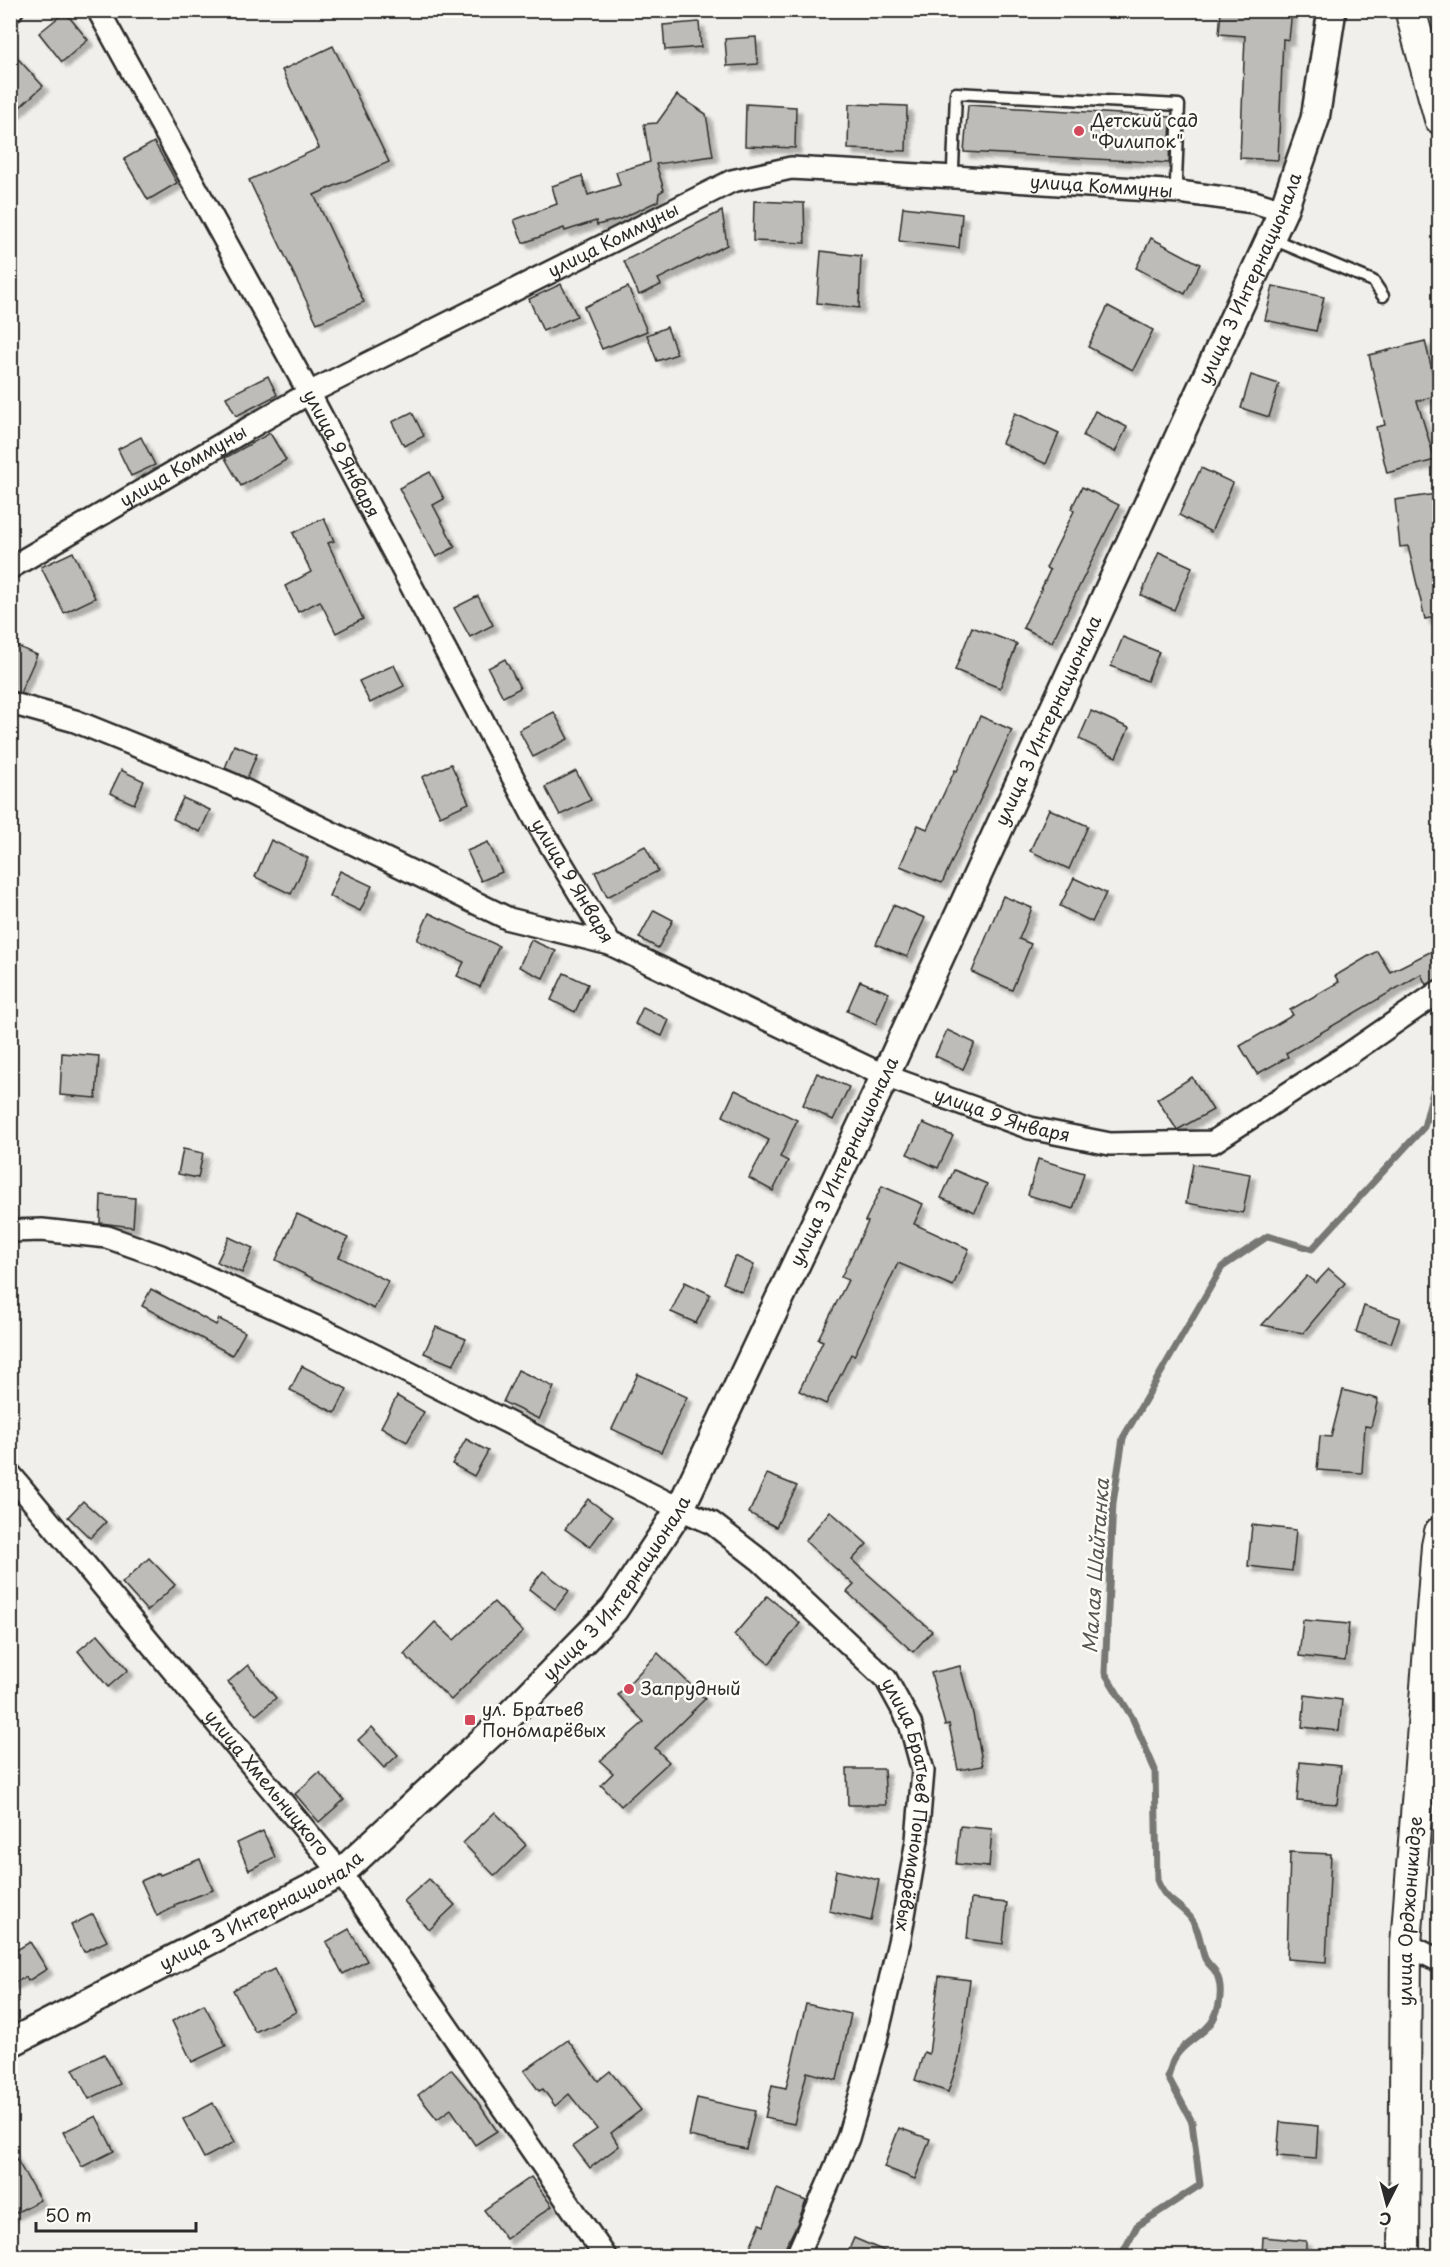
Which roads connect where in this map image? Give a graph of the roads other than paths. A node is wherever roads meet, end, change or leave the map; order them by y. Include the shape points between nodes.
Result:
1 (98, 10) edge
2 (1332, 10) edge
3 (1412, 10) edge
4 (1440, 119) edge
5 (955, 177) junction
6 (1179, 192) junction
7 (1283, 212) junction
8 (1270, 238) junction
9 (1383, 296) dead end
10 (309, 393) junction
11 (10, 568) edge
12 (10, 703) edge
13 (610, 944) junction
14 (1440, 991) edge
15 (885, 1076) junction
16 (10, 1231) edge
17 (10, 1473) edge
18 (680, 1509) junction
19 (1440, 1532) edge
20 (340, 1874) junction
21 (1406, 1944) junction
22 (1440, 1961) edge
23 (10, 2043) edge
24 (605, 2256) edge
25 (797, 2256) edge
26 (1404, 2256) edge

1 - 10 street, улица 9 Января
2 - 7 street, улица 3 Интернационала via 1315,119
3 - 4 main road
5 - 6 street, улица Коммуны
5 - 6 lane via 956,93 1179,105
5 - 10 street, улица Коммуны via 791,168 732,181
6 - 7 street, улица Коммуны via 1254,202
7 - 8 street, улица 3 Интернационала
8 - 9 lane via 1373,281
8 - 15 street, улица 3 Интернационала
10 - 11 street, улица Коммуны
10 - 13 street, улица 9 Января via 535,819
12 - 13 street via 75,721 231,784 509,919
13 - 15 street, улица 9 Января
14 - 15 street, улица 9 Января via 1213,1142 1110,1144 1030,1128
15 - 18 street, улица 3 Интернационала
16 - 18 street, улица Братьев Пономарёвых via 107,1237 161,1256 336,1336
17 - 20 street, улица Хмельницкого
18 - 20 street, улица 3 Интернационала via 614,1609 500,1725
18 - 25 street, улица Братьев Пономарёвых via 712,1523 761,1561 886,1679 910,1723 923,1771 917,1840 900,1938 875,2044 848,2138
19 - 21 main road, улица Орджоникидзе
20 - 23 street, улица 3 Интернационала
20 - 24 street, улица Хмельницкого
21 - 22 street
21 - 26 main road, улица Орджоникидзе

